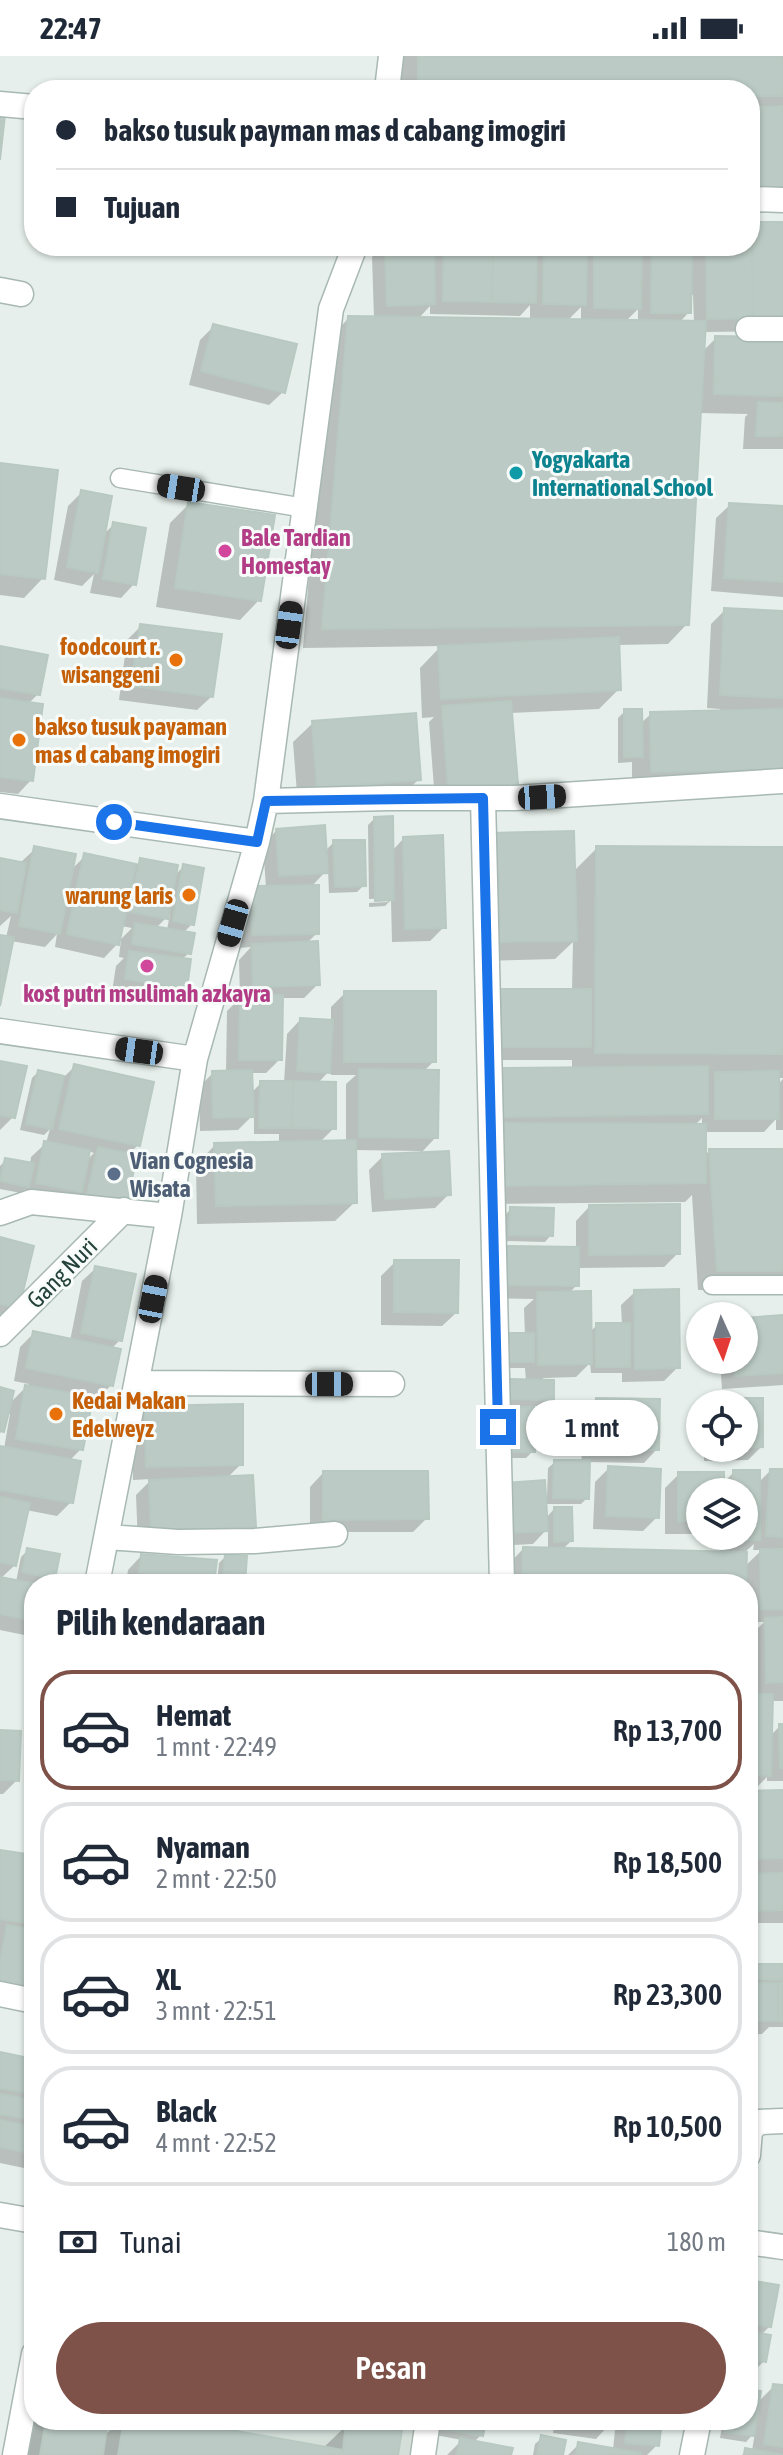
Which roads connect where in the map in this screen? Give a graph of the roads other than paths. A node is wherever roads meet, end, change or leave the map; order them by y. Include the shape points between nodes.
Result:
1 (391, 56) edge
2 (388, 80) edge
3 (0, 104) edge
4 (24, 106) edge
5 (760, 199) edge
6 (783, 200) edge
7 (351, 256) edge
8 (748, 329) dead end
9 (783, 329) edge
10 (120, 478) dead end
11 (305, 508) junction
12 (783, 781) edge
13 (483, 798) junction
14 (266, 801) junction
15 (0, 806) edge
16 (257, 842) junction
17 (0, 1031) edge
18 (195, 1059) junction
19 (124, 1210) junction
20 (0, 1213) edge
21 (169, 1216) junction
22 (712, 1285) dead end
23 (783, 1285) edge
24 (0, 1334) edge
25 (137, 1383) junction
26 (392, 1384) dead end
27 (335, 1534) dead end
28 (107, 1537) junction
29 (99, 1574) edge
30 (502, 1574) edge
31 (0, 1994) edge
32 (24, 1999) edge
33 (783, 2121) edge
34 (758, 2123) edge
35 (0, 2215) edge
36 (24, 2219) edge
37 (758, 2243) edge
38 (783, 2247) edge
39 (24, 2395) edge
40 (427, 2430) edge
41 (697, 2430) edge
42 (10, 2452) edge
43 (423, 2455) edge
44 (692, 2455) edge

1 - 2 street
3 - 4 street
5 - 6 street
7 - 11 street via 331,309
8 - 9 street
10 - 11 lane
11 - 14 street
12 - 13 street
13 - 14 street
13 - 30 street
14 - 16 street
15 - 16 street
16 - 18 street
17 - 18 street
18 - 21 street
19 - 20 street via 31,1202
19 - 21 street
19 - 24 street, Gang Nuri
21 - 25 street
22 - 23 lane
25 - 26 street
25 - 28 street
27 - 28 street via 255,1541
28 - 29 street
31 - 32 street
33 - 34 street
35 - 36 street
37 - 38 street
39 - 42 street
40 - 43 street
41 - 44 street

